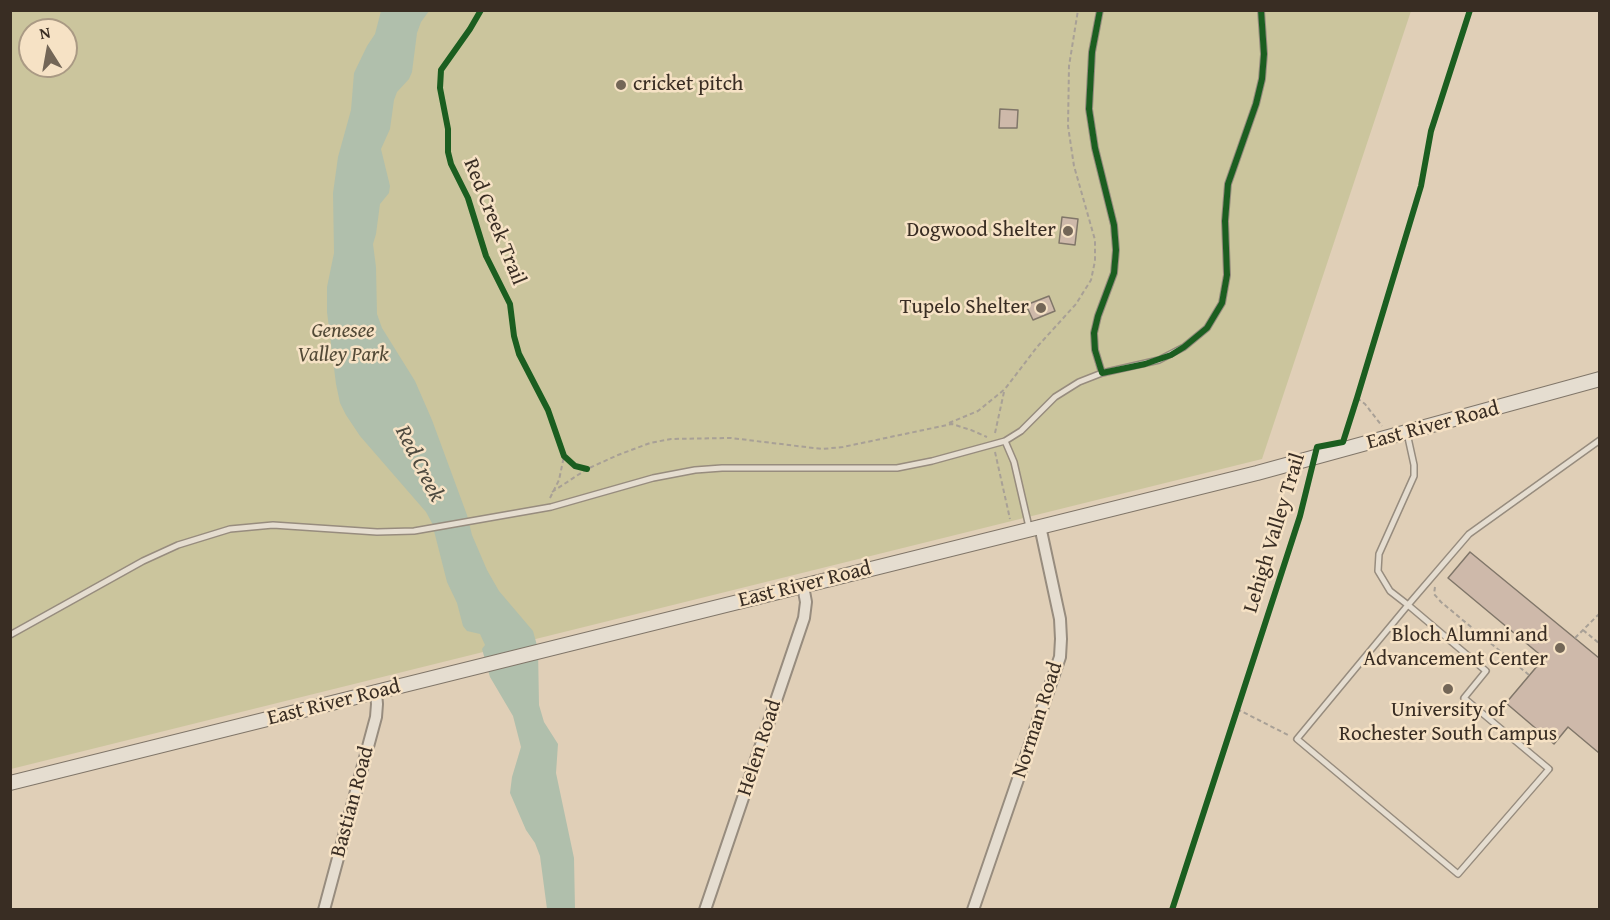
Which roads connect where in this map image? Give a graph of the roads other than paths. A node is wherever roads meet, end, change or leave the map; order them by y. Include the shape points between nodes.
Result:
1 (1100, 10) edge
2 (1261, 10) edge
3 (1102, 372) junction
4 (1599, 382) edge
5 (1407, 433) junction
6 (1599, 440) edge
7 (1005, 441) junction
8 (1035, 528) junction
9 (803, 586) junction
10 (1408, 605) junction
11 (10, 635) edge
12 (376, 693) junction
13 (10, 783) edge
14 (324, 909) edge
15 (705, 909) edge
16 (973, 909) edge

1 - 3 lane via 1092,52 1089,109 1116,250 1114,273 1094,333
2 - 3 lane via 1262,79 1228,184 1227,275 1222,303 1207,328 1171,355
3 - 7 lane via 1061,393
4 - 5 street, East River Road
5 - 8 street, East River Road
5 - 10 lane via 1414,476 1378,554 1378,571 1390,591
6 - 10 lane via 1469,534
7 - 8 lane
7 - 11 lane via 897,468 695,470 551,507 424,530 377,532 273,525 230,529 152,556
8 - 9 street, East River Road
8 - 16 street, Norman Road via 1060,620 1060,657
9 - 12 street, East River Road
9 - 15 street, Helen Road via 804,618
10 - 10 lane via 1486,671 1464,698 1549,769 1458,874 1297,739
12 - 13 street, East River Road
12 - 14 street, Bastian Road via 376,717

